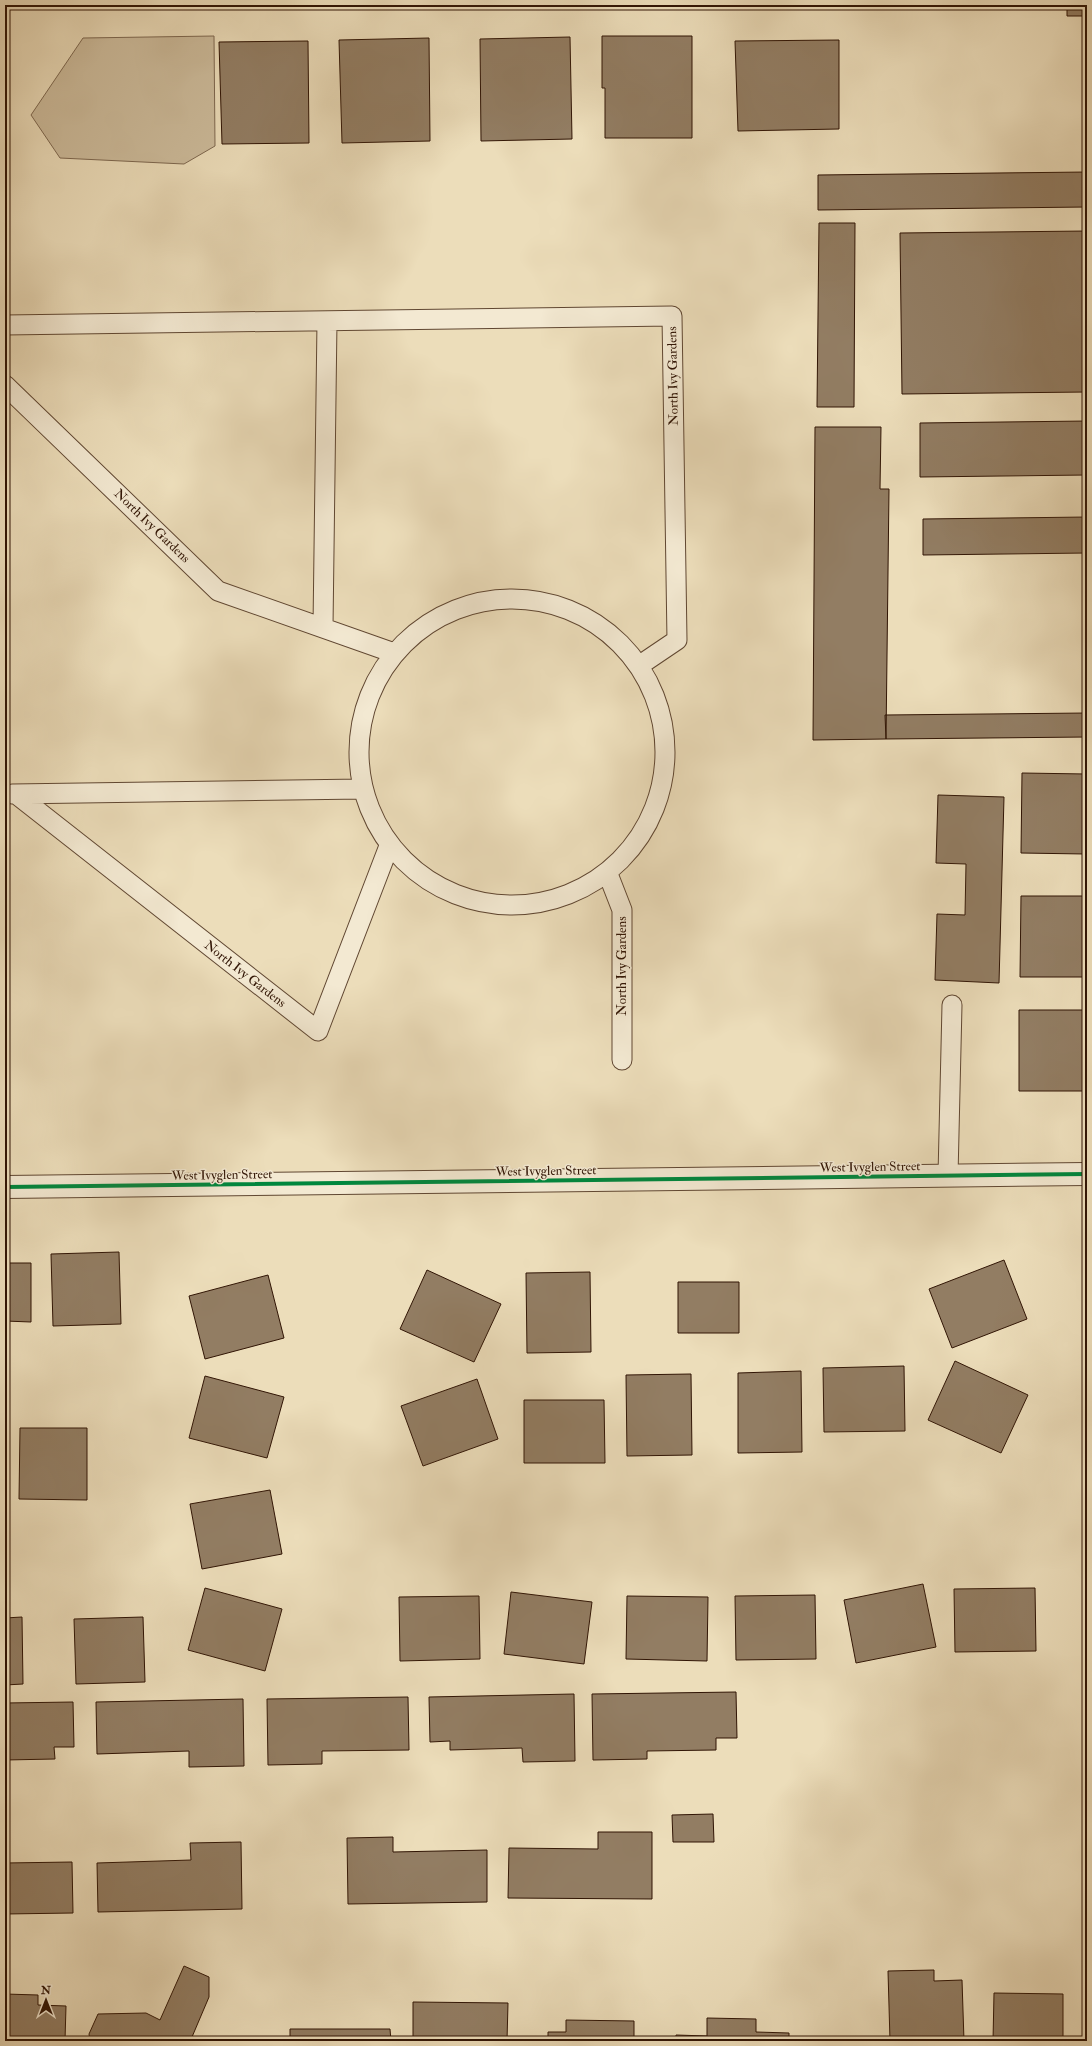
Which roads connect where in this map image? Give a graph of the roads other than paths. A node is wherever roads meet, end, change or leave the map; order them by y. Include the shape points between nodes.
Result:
1 (327, 321) junction
2 (5, 325) edge
3 (5, 385) edge
4 (323, 627) junction
5 (394, 653) junction
6 (640, 665) junction
7 (362, 789) junction
8 (11, 794) edge
9 (389, 846) junction
10 (608, 874) junction
11 (952, 1005) dead end
12 (622, 1060) dead end
13 (1087, 1174) edge
14 (948, 1176) junction
15 (5, 1187) edge

1 - 2 lane, North Ivy Gardens
1 - 4 lane
1 - 6 lane, North Ivy Gardens via 672,316 677,640
3 - 4 lane, North Ivy Gardens via 218,591
4 - 5 lane, North Ivy Gardens
5 - 6 lane via 430,622 473,603 520,598 566,608 607,630
5 - 7 lane via 368,694 358,741
6 - 10 lane via 660,706 667,752 660,798 640,840
7 - 8 lane, North Ivy Gardens
7 - 9 lane via 373,819
8 - 9 lane, North Ivy Gardens via 318,1031
9 - 10 lane via 425,880 476,901 517,906 565,897
10 - 12 lane, North Ivy Gardens via 622,910
11 - 14 lane
13 - 14 street, West Ivyglen Street
14 - 15 street, West Ivyglen Street

